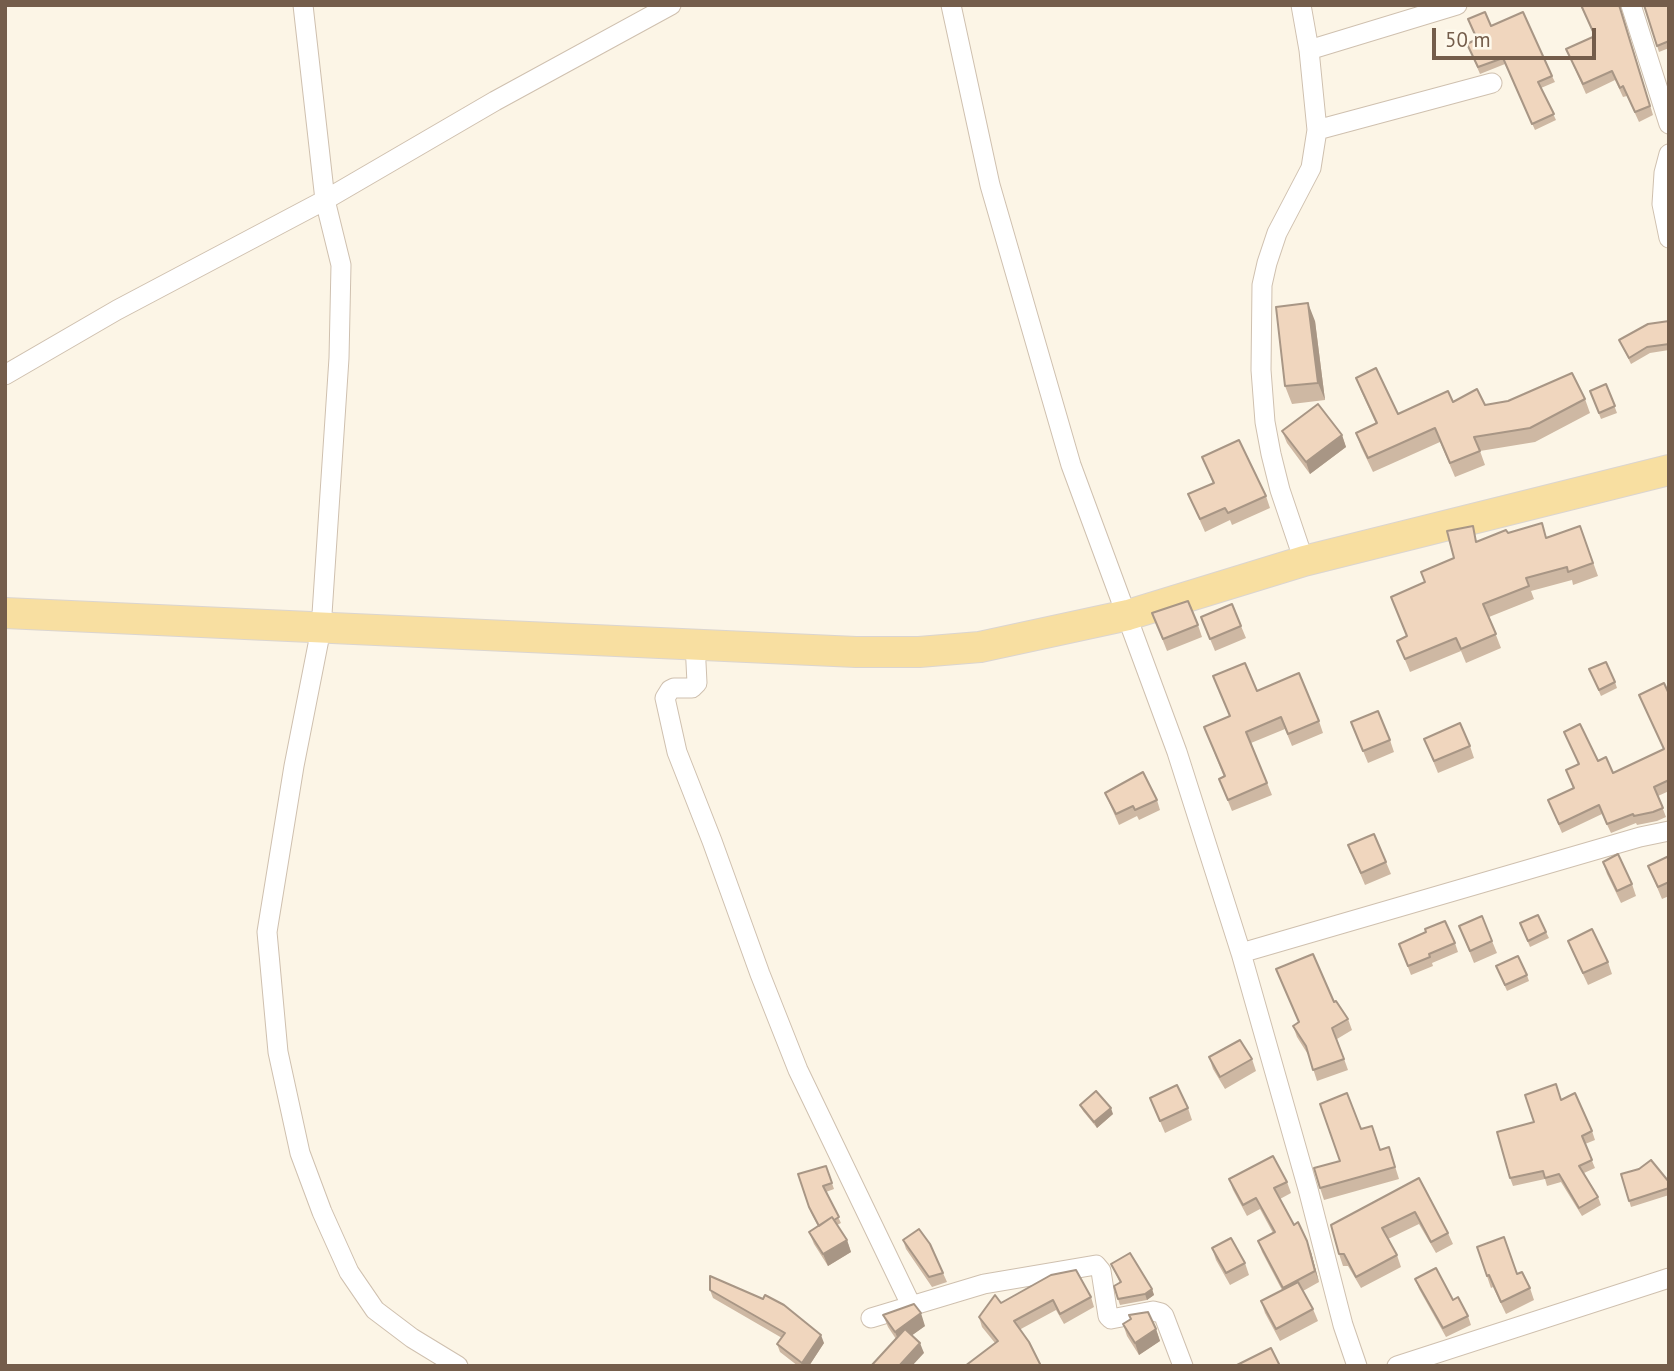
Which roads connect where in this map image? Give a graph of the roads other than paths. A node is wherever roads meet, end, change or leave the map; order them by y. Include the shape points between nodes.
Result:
1 (303, 5) edge
2 (671, 5) edge
3 (951, 5) edge
4 (1301, 5) edge
5 (1457, 5) edge
6 (1631, 5) edge
7 (1309, 50) junction
8 (1492, 83) dead end
9 (1669, 124) edge
10 (1317, 130) junction
11 (1667, 166) edge
12 (325, 200) junction
13 (1669, 238) edge
14 (5, 375) edge
15 (1669, 470) edge
16 (1304, 561) junction
17 (5, 613) edge
18 (1128, 615) junction
19 (321, 629) junction
20 (695, 643) junction
21 (1669, 831) edge
22 (1241, 953) junction
23 (1669, 1278) edge
24 (911, 1305) junction
25 (871, 1318) dead end
26 (458, 1366) edge
27 (1183, 1366) edge
28 (1357, 1366) edge
29 (1398, 1366) edge

1 - 12 street
2 - 12 street
3 - 18 street via 990,185 1059,425
4 - 7 street
5 - 7 street
6 - 9 street
7 - 10 street
8 - 10 street
10 - 16 street via 1311,167 1277,233 1262,285 1265,422 1280,489
11 - 13 street via 1662,204
12 - 14 street
12 - 19 street via 341,265
15 - 16 main road
16 - 18 main road
17 - 19 main road
18 - 20 main road via 980,647 919,652
18 - 22 street via 1178,752
19 - 20 main road
19 - 26 street via 293,766 267,932 278,1052 300,1153 349,1272 375,1310
20 - 24 street via 697,683 692,688 674,688 665,698 677,752 798,1070
21 - 22 street
22 - 28 street
23 - 29 street
24 - 25 street
24 - 27 street via 984,1284 1096,1265 1101,1271 1108,1317 1161,1313

